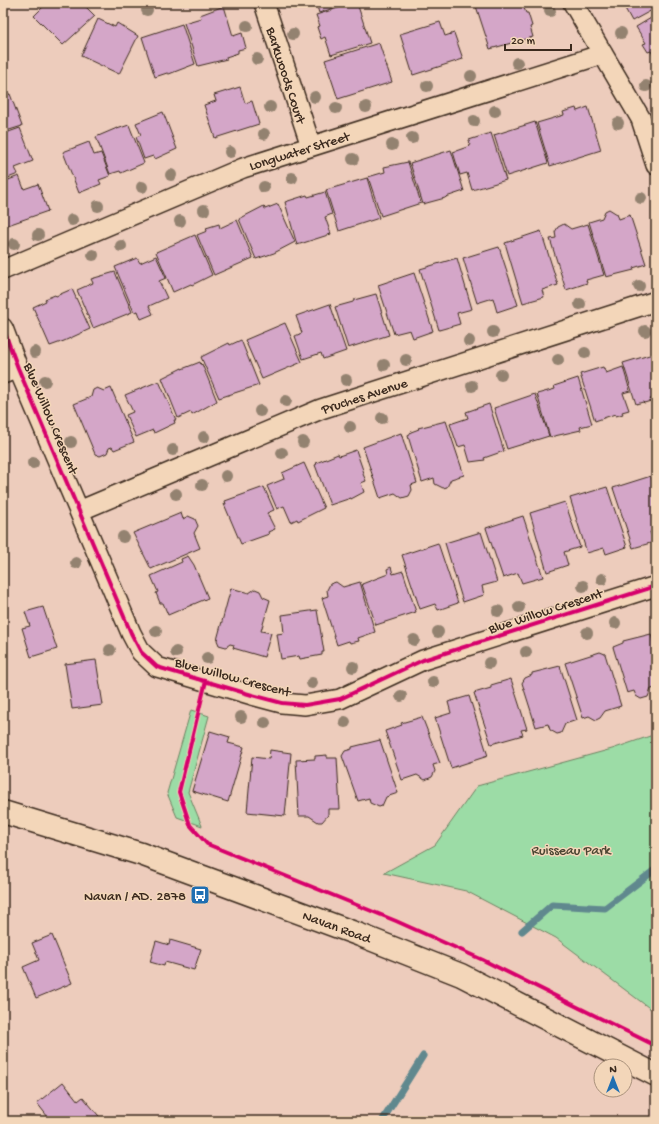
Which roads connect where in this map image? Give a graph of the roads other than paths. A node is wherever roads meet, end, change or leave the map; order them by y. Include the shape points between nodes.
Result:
1 (264, 3) edge
2 (573, 3) edge
3 (603, 54) junction
4 (311, 146) junction
5 (656, 166) edge
6 (3, 270) edge
7 (656, 302) edge
8 (3, 328) edge
9 (11, 371) edge
10 (80, 511) junction
11 (656, 586) edge
12 (3, 812) edge
13 (656, 1075) edge

1 - 4 street, Barkwoods Court
2 - 3 street
3 - 4 street, Longwater Street
3 - 5 street via 641,119
4 - 6 street, Longwater Street via 242,168
7 - 10 street, Pruches Avenue via 321,409
8 - 9 street, Blue Willow Crescent
9 - 10 street, Blue Willow Crescent
10 - 11 street, Blue Willow Crescent via 141,652 158,667 282,703 305,705 340,699 423,660
12 - 13 main road, Navan Road via 141,854 461,975

